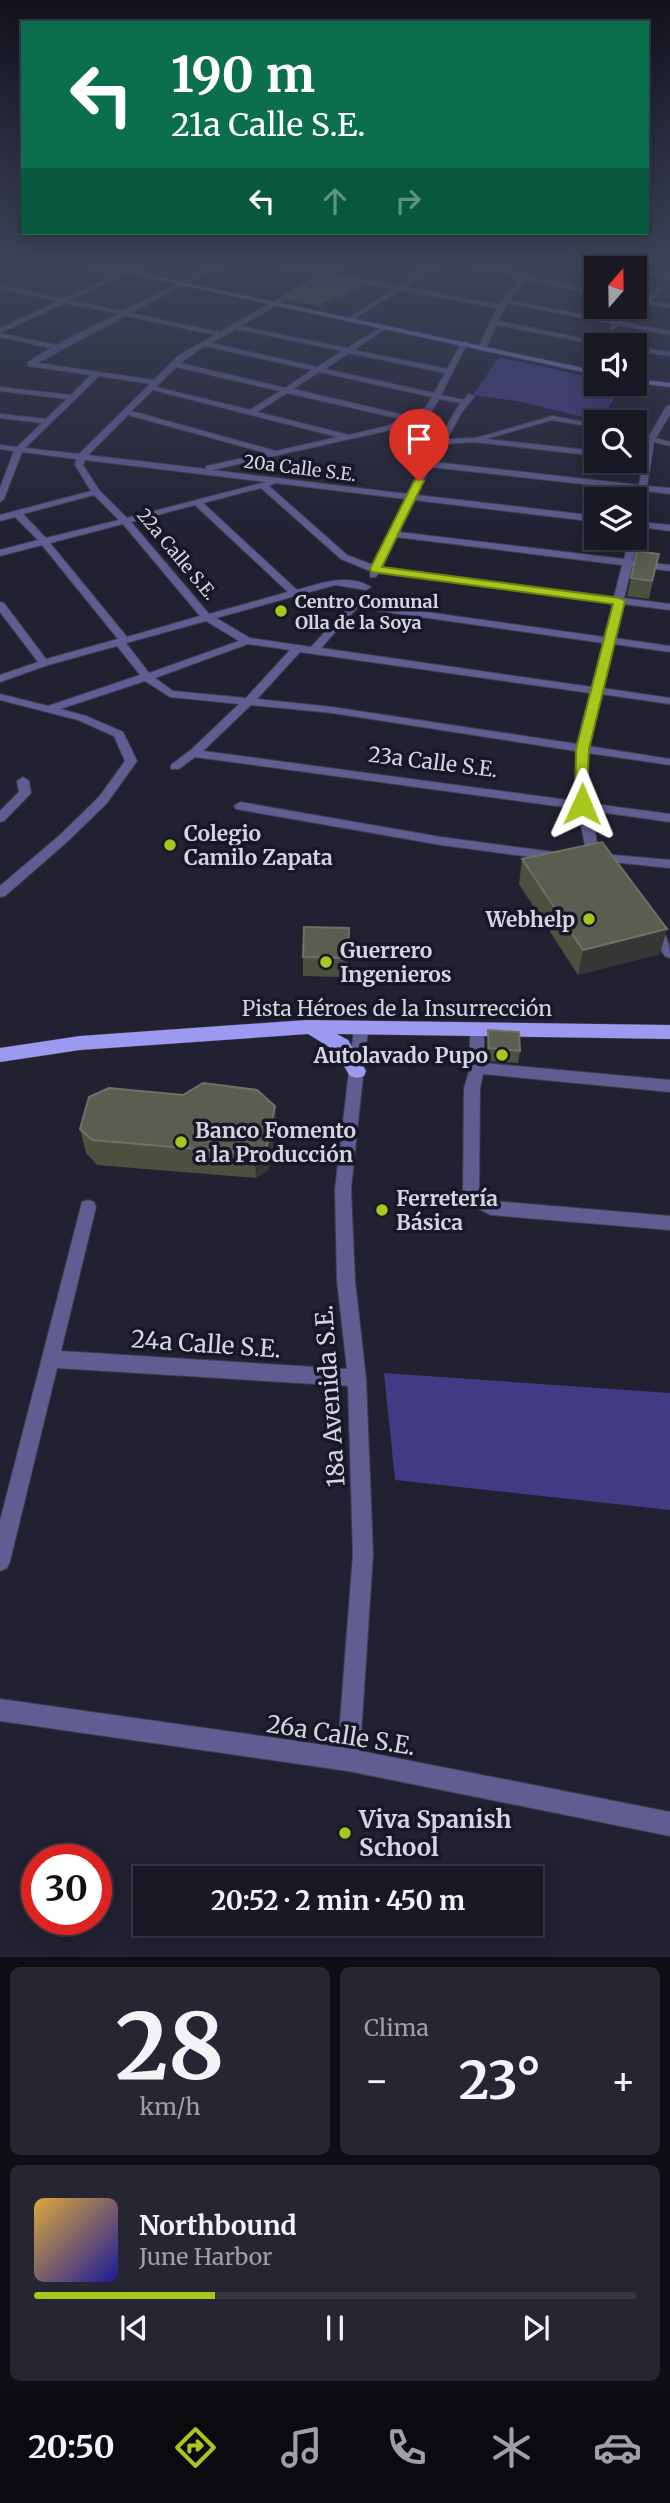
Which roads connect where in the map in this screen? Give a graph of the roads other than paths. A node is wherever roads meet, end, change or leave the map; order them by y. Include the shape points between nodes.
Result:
1 (46, 355) edge
2 (187, 355) edge
3 (255, 355) edge
4 (341, 355) edge
5 (373, 355) edge
6 (459, 355) edge
7 (515, 355) edge
8 (174, 364) junction
9 (320, 370) junction
10 (584, 371) edge
11 (450, 372) junction
12 (97, 374) junction
13 (647, 382) edge
14 (155, 385) junction
15 (670, 385) edge
16 (0, 389) edge
17 (287, 390) junction
18 (436, 396) junction
19 (72, 397) junction
20 (670, 407) edge
21 (252, 412) junction
22 (128, 413) junction
23 (0, 416) edge
24 (410, 419) junction
25 (47, 421) junction
26 (584, 424) edge
27 (390, 428) junction
28 (348, 437) junction
29 (647, 438) edge
30 (444, 439) junction
31 (651, 439) junction
32 (474, 440) junction
33 (670, 444) edge
34 (0, 447) edge
35 (19, 450) junction
36 (277, 453) junction
37 (584, 453) edge
38 (81, 457) junction
39 (648, 460) joint
40 (427, 464) junction
41 (199, 471) junction
42 (279, 481) junction
43 (3, 485) edge
44 (263, 485) junction
45 (633, 487) edge
46 (642, 487) edge
47 (647, 489) edge
48 (670, 491) edge
49 (96, 492) junction
50 (410, 498) junction
51 (0, 499) edge
52 (196, 502) junction
53 (18, 513) junction
54 (0, 518) edge
55 (584, 518) edge
56 (124, 521) junction
57 (647, 527) edge
58 (670, 528) edge
59 (393, 534) junction
60 (44, 541) junction
61 (632, 550) edge
62 (0, 553) edge
63 (630, 562) junction
64 (670, 568) edge
65 (375, 569) junction
66 (366, 587) junction
67 (295, 593) junction
68 (620, 601) junction
69 (0, 605) edge
70 (357, 605) junction
71 (670, 607) edge
72 (205, 617) junction
73 (247, 640) junction
74 (122, 641) junction
75 (609, 641) junction
76 (298, 648) junction
77 (670, 649) edge
78 (314, 650) junction
79 (44, 663) junction
80 (147, 677) junction
81 (0, 680) edge
82 (597, 691) junction
83 (0, 696) edge
84 (249, 701) junction
85 (670, 701) edge
86 (48, 709) junction
87 (582, 749) junction
88 (191, 753) junction
89 (670, 762) edge
90 (175, 767) dead end
91 (23, 781) dead end
92 (582, 804) junction
93 (240, 806) dead end
94 (0, 818) edge
95 (670, 818) edge
96 (600, 857) junction
97 (670, 864) edge
98 (612, 870) edge
99 (0, 893) edge
100 (646, 920) edge
101 (670, 953) edge
102 (307, 1027) junction
103 (360, 1029) junction
104 (477, 1030) junction
105 (670, 1032) edge
106 (0, 1055) edge
107 (477, 1068) junction
108 (357, 1071) junction
109 (670, 1086) edge
110 (88, 1207) dead end
111 (670, 1223) edge
112 (52, 1359) junction
113 (357, 1378) junction
114 (0, 1561) edge
115 (0, 1710) edge
116 (348, 1760) junction
117 (670, 1824) edge

1 - 12 street via 31,364
2 - 8 street
3 - 9 street
4 - 9 street
5 - 11 street
6 - 11 street
7 - 10 main road
8 - 14 street
8 - 17 street
9 - 17 street
9 - 18 street
11 - 18 street
12 - 14 street
12 - 19 street
13 - 15 main road
14 - 21 street
14 - 22 street
16 - 19 street
17 - 21 street
17 - 24 street
18 - 24 street via 429,410
18 - 30 street via 467,399
19 - 25 street
20 - 31 street
21 - 28 street
22 - 36 street
22 - 38 street
23 - 25 street
24 - 27 street
25 - 35 street
26 - 32 street via 552,418
27 - 28 street
27 - 30 street
28 - 36 street
29 - 31 street
30 - 32 street
30 - 40 street
31 - 33 street
31 - 39 street
32 - 37 street
34 - 35 street, 20a Calle S.E.
35 - 38 street, 20a Calle S.E.
35 - 43 street
36 - 41 street
38 - 41 street, 20a Calle S.E.
38 - 49 street, 22a Calle S.E. via 79,465
39 - 46 street
40 - 45 street
40 - 50 street
41 - 42 street, 20a Calle S.E.
42 - 44 street
42 - 50 street, 20a Calle S.E.
43 - 51 street
44 - 52 street
44 - 65 street via 344,557
47 - 48 street
49 - 53 street
49 - 56 street, 22a Calle S.E.
50 - 55 street, 20a Calle S.E.
50 - 59 street
52 - 56 street
52 - 67 street
53 - 54 street
53 - 60 street
56 - 60 street
56 - 72 street, 22a Calle S.E.
57 - 58 street
59 - 63 street
59 - 65 street
60 - 62 street
60 - 74 street
61 - 63 street
63 - 64 street
63 - 68 street
65 - 66 street
65 - 68 street
66 - 67 street via 335,582
66 - 70 street
67 - 72 street
68 - 71 street
68 - 75 street
69 - 79 street
70 - 75 street
70 - 78 street
72 - 73 street, 22a Calle S.E.
72 - 74 street
73 - 76 street, 22a Calle S.E.
73 - 80 street
74 - 79 street
74 - 80 street
75 - 77 street
75 - 82 street
76 - 78 street, 22a Calle S.E.
76 - 84 street
78 - 82 street, 22a Calle S.E.
79 - 81 street
80 - 84 street via 170,694
80 - 86 street
82 - 85 street, 22a Calle S.E.
82 - 87 street
83 - 86 street
84 - 87 street
84 - 88 street
86 - 99 street via 119,734 131,761 103,800
87 - 89 street
87 - 92 street
88 - 90 street
88 - 92 street, 23a Calle S.E.
91 - 94 street via 25,793
92 - 95 street, 23a Calle S.E.
92 - 96 street via 592,851
93 - 96 street via 553,857
96 - 97 street
96 - 98 street
100 - 101 street
102 - 103 main road, Pista Héroes de la Insurrección
102 - 106 main road, Pista Héroes de la Insurrección via 80,1043
102 - 108 main road via 336,1041
103 - 104 main road, Pista Héroes de la Insurrección
103 - 108 street, 18a Avenida S.E.
104 - 105 main road, Pista Héroes de la Insurrección
104 - 107 street
107 - 109 street
107 - 111 street via 472,1088 471,1197 491,1208
108 - 113 street, 18a Avenida S.E. via 343,1189 346,1281
110 - 112 street
112 - 113 street, 24a Calle S.E.
112 - 114 street
113 - 116 street, 18a Avenida S.E. via 363,1554
115 - 116 street, 26a Calle S.E.
116 - 117 street, 26a Calle S.E.

